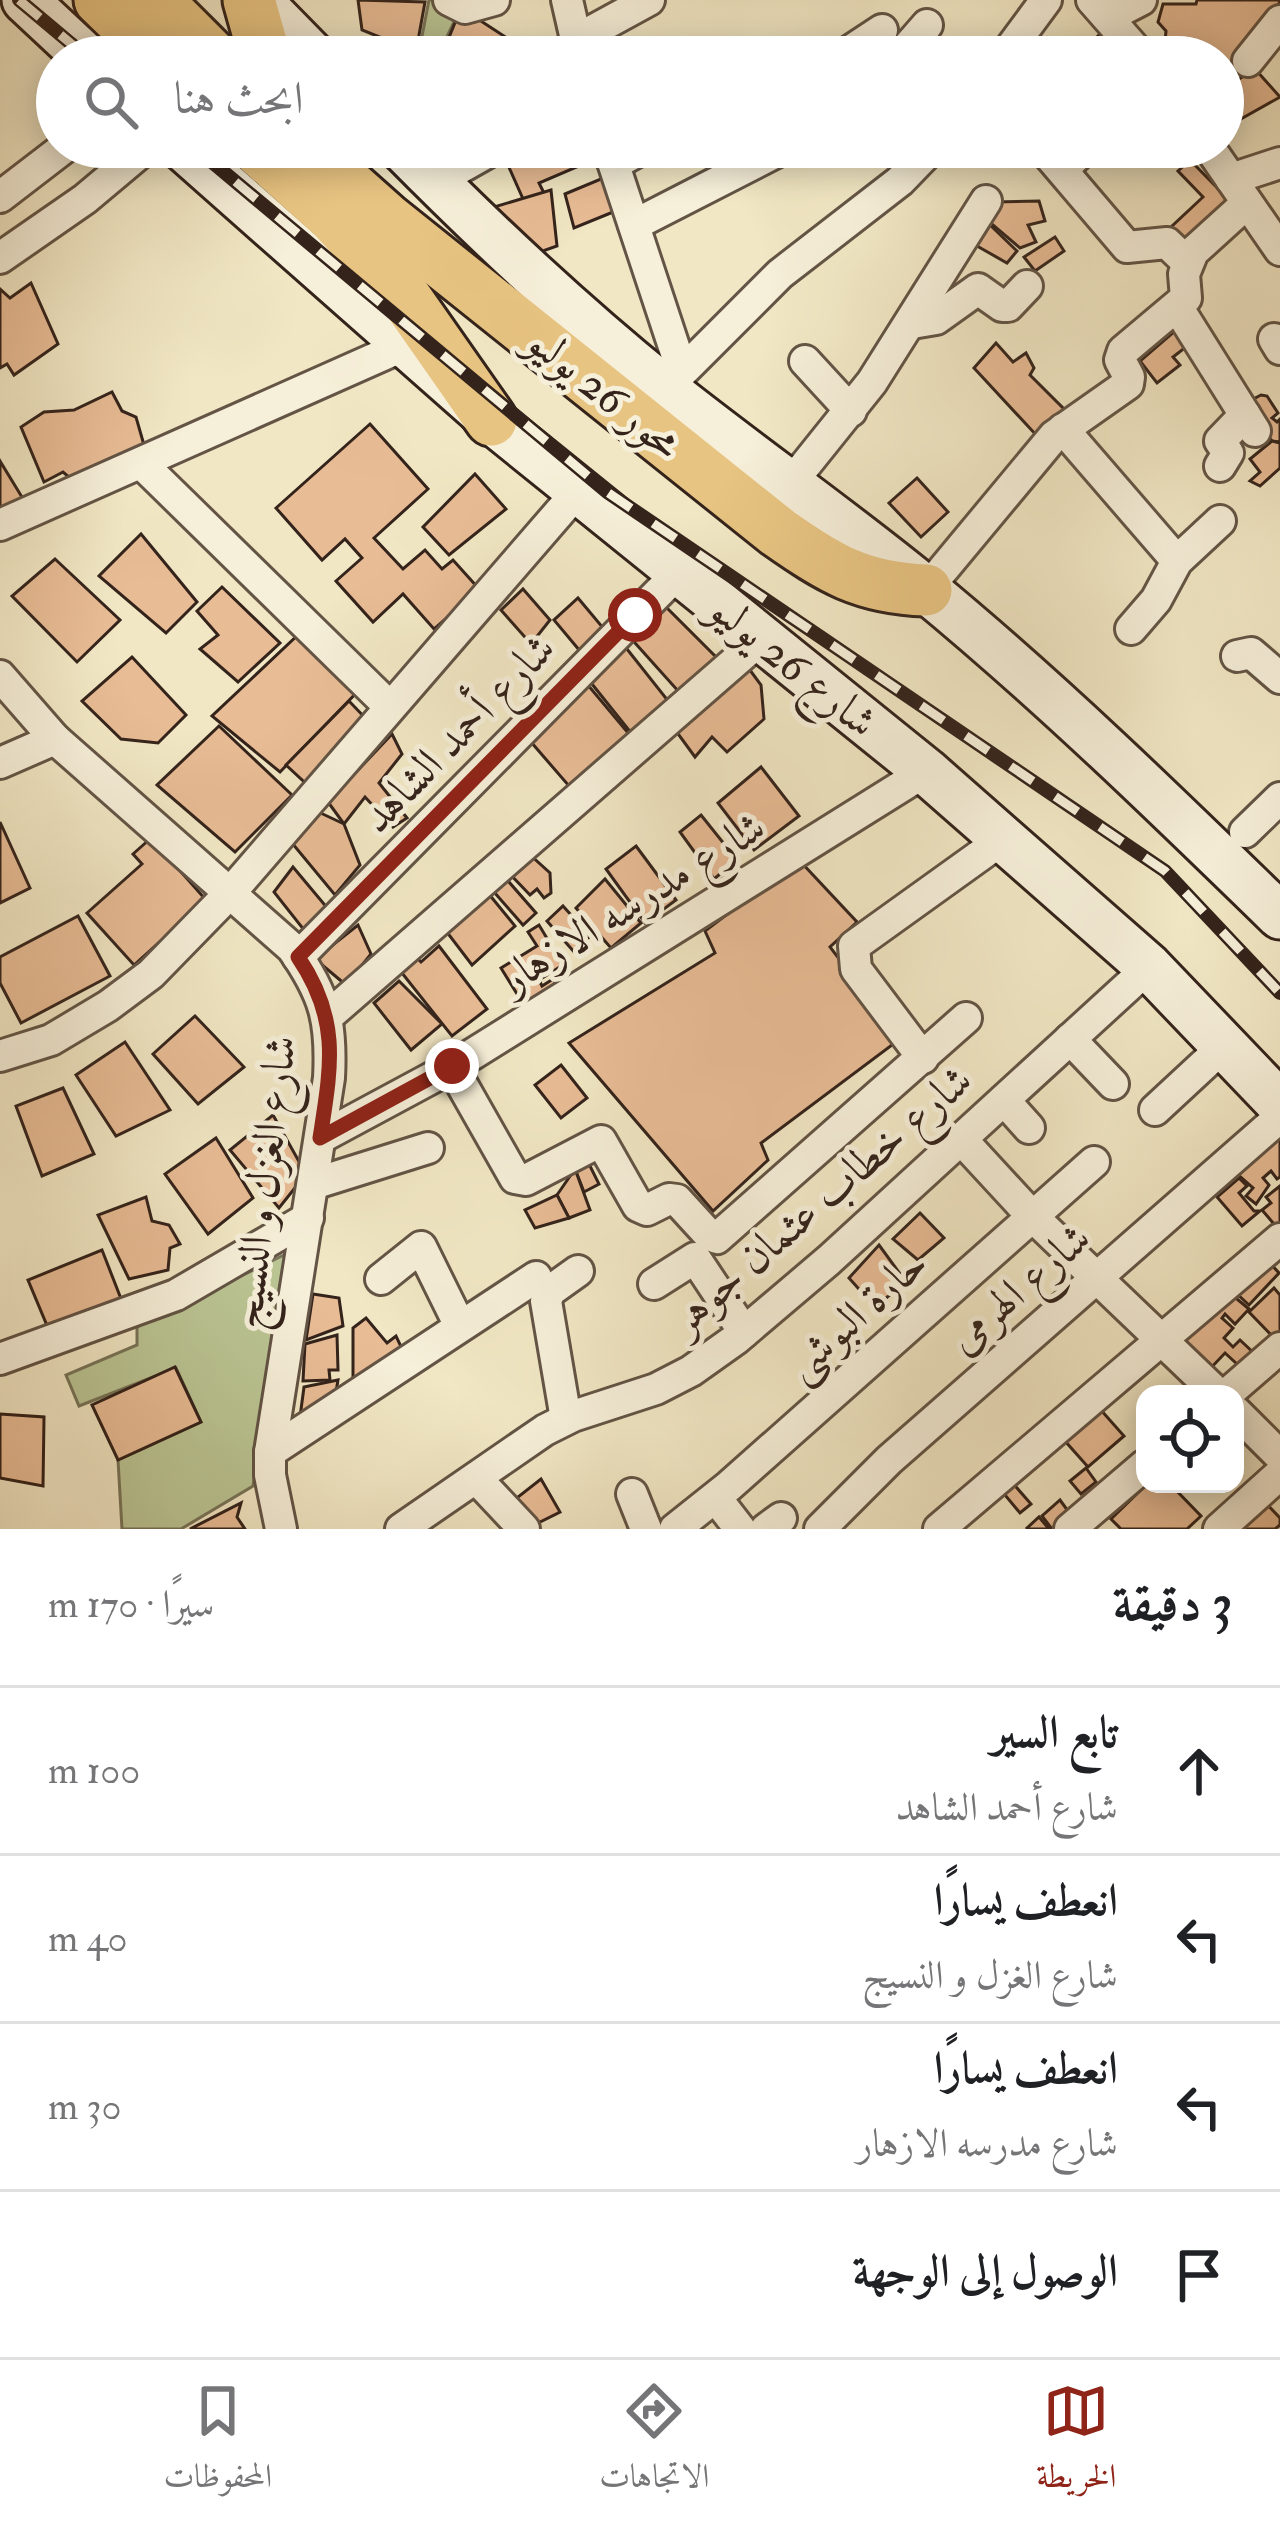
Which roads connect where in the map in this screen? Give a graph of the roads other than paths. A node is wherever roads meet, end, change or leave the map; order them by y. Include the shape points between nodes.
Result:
1 (25, 0) edge
2 (100, 0) edge
3 (156, 0) edge
4 (254, 0) edge
5 (448, 0) edge
6 (494, 0) edge
7 (567, 0) edge
8 (649, 0) edge
9 (1046, 0) edge
10 (1141, 0) edge
11 (1100, 8) edge
12 (1280, 21) edge
13 (927, 25) dead end
14 (882, 31) dead end
15 (64, 36) edge
16 (137, 36) edge
17 (192, 36) edge
18 (261, 36) edge
19 (292, 36) edge
20 (574, 36) edge
21 (596, 36) edge
22 (874, 36) edge
23 (917, 36) edge
24 (1019, 36) edge
25 (1124, 36) edge
26 (1248, 61) dead end
27 (1280, 163) edge
28 (39, 168) edge
29 (121, 168) edge
30 (205, 168) edge
31 (278, 168) edge
32 (330, 168) edge
33 (361, 168) edge
34 (422, 168) edge
35 (460, 168) edge
36 (615, 168) edge
37 (745, 168) edge
38 (913, 168) edge
39 (1059, 168) edge
40 (1223, 168) edge
41 (30, 175) junction
42 (436, 182) junction
43 (1239, 191) junction
44 (0, 197) edge
45 (986, 201) dead end
46 (62, 215) junction
47 (634, 225) junction
48 (1280, 250) edge
49 (0, 258) edge
50 (1186, 262) junction
51 (453, 268) junction
52 (1028, 286) dead end
53 (1178, 308) junction
54 (912, 322) junction
55 (404, 346) junction
56 (805, 361) dead end
57 (674, 380) junction
58 (851, 411) junction
59 (490, 420) junction
60 (1064, 428) junction
61 (142, 464) junction
62 (1220, 466) dead end
63 (791, 483) junction
64 (577, 492) junction
65 (1220, 521) dead end
66 (0, 525) edge
67 (1177, 561) junction
68 (680, 571) junction
69 (926, 590) junction
70 (1131, 629) dead end
71 (761, 639) junction
72 (1237, 656) dead end
73 (0, 676) edge
74 (1280, 678) edge
75 (390, 707) junction
76 (55, 739) junction
77 (0, 764) edge
78 (926, 772) junction
79 (1280, 798) edge
80 (1245, 832) dead end
81 (1004, 839) junction
82 (230, 893) junction
83 (1280, 916) edge
84 (298, 957) junction
85 (1149, 967) junction
86 (327, 1017) junction
87 (966, 1018) dead end
88 (1070, 1039) junction
89 (1224, 1046) junction
90 (0, 1056) edge
91 (923, 1058) junction
92 (452, 1066) junction
93 (1113, 1084) dead end
94 (1004, 1100) junction
95 (1280, 1104) edge
96 (1155, 1110) dead end
97 (1280, 1117) edge
98 (1029, 1128) dead end
99 (320, 1138) junction
100 (961, 1139) junction
101 (428, 1148) dead end
102 (1094, 1162) dead end
103 (313, 1184) junction
104 (1033, 1216) junction
105 (308, 1218) junction
106 (1280, 1239) edge
107 (578, 1271) dead end
108 (536, 1277) dead end
109 (1096, 1277) junction
110 (381, 1279) dead end
111 (654, 1283) dead end
112 (460, 1326) junction
113 (744, 1332) junction
114 (1161, 1337) junction
115 (1280, 1348) edge
116 (0, 1359) edge
117 (1209, 1385) edge
118 (1237, 1385) edge
119 (566, 1419) junction
120 (1244, 1420) edge
121 (1280, 1456) edge
122 (270, 1463) junction
123 (1136, 1473) edge
124 (1280, 1474) edge
125 (476, 1478) junction
126 (632, 1494) dead end
127 (716, 1498) junction
128 (257, 1529) edge
129 (281, 1529) edge
130 (400, 1529) edge
131 (524, 1529) edge
132 (646, 1529) edge
133 (675, 1529) edge
134 (740, 1529) edge
135 (820, 1529) edge
136 (939, 1529) edge
137 (1070, 1529) edge
138 (1220, 1529) edge

1 - 15 main road
2 - 16 highway
3 - 17 highway
4 - 18 highway
4 - 19 main road
5 - 6 street via 465,8
7 - 20 street
8 - 21 street
9 - 24 street
10 - 11 street
11 - 25 street
12 - 26 street
13 - 23 street
14 - 22 street
27 - 43 street
28 - 41 street
29 - 46 street
30 - 55 main road, شارع 26 يوليو
31 - 59 highway, محور 26 يوليو via 388,275
32 - 51 highway, محور 26 يوليو
33 - 51 highway
34 - 42 main road
35 - 42 street
36 - 47 street
37 - 47 street
38 - 57 street via 780,274
39 - 50 street via 1127,247 1167,243
40 - 43 street
41 - 44 street
41 - 46 street
42 - 57 main road via 497,245
43 - 48 street
43 - 50 street
45 - 54 street
46 - 49 street
47 - 57 street
50 - 53 street via 1186,298
51 - 69 highway, محور 26 يوليو via 802,549 883,589
52 - 54 street via 1005,307 978,289 936,319
53 - 60 street via 1123,351 1128,384
53 - 62 street via 1250,423 1220,441 1228,453
54 - 58 street
55 - 59 main road, شارع 26 يوليو
55 - 61 street
56 - 58 street
57 - 63 main road
58 - 63 street
59 - 64 main road, شارع 26 يوليو
60 - 67 street via 1113,508
60 - 69 street
61 - 66 street
61 - 75 street
63 - 69 main road
64 - 68 main road, شارع 26 يوليو
64 - 75 street
65 - 67 street
67 - 70 street
68 - 71 main road, شارع 26 يوليو
68 - 84 street, شارع أحمد الشاهد
69 - 83 main road
71 - 78 main road, شارع 26 يوليو
71 - 86 street
72 - 74 street via 1251,652
73 - 76 street, شارع الغزل و النسيج
75 - 82 street
76 - 77 street
76 - 82 street, شارع الغزل و النسيج
78 - 81 main road, شارع 26 يوليو
78 - 92 street, شارع مدرسه الازهار
79 - 80 street
81 - 85 main road, شارع 26 يوليو
81 - 91 street via 854,946 856,969
82 - 84 street, شارع الغزل و النسيج
82 - 90 street via 108,1006 51,1040
84 - 86 street, شارع الغزل و النسيج
85 - 88 street, شارع خطاب عثمان جوهر
85 - 89 main road, شارع 26 يوليو
86 - 99 street, شارع الغزل و النسيج
87 - 91 street
88 - 93 street
88 - 94 street, شارع خطاب عثمان جوهر
89 - 95 main road, شارع 26 يوليو
89 - 96 street
91 - 92 street via 717,1238 677,1200 638,1206 601,1142 526,1180 514,1178
92 - 99 street, شارع مدرسه الازهار
94 - 98 street
94 - 100 street, شارع خطاب عثمان جوهر
97 - 109 street, شارع الهرمى
99 - 103 street, شارع الغزل و النسيج
100 - 104 street
100 - 113 street, شارع خطاب عثمان جوهر
101 - 103 street
102 - 104 street, حارة البوشى
103 - 105 street, شارع الغزل و النسيج
104 - 109 street
104 - 127 street, حارة البوشى
105 - 116 street via 176,1295
105 - 122 street, شارع الغزل و النسيج
106 - 114 street
107 - 119 street via 546,1300
108 - 112 street
109 - 114 street
109 - 135 street, شارع الهرمى
110 - 112 street via 421,1246
111 - 113 street via 695,1258
112 - 122 street
113 - 119 street, شارع خطاب عثمان جوهر via 656,1389
114 - 117 street
114 - 136 street
115 - 118 street
119 - 125 street, شارع خطاب عثمان جوهر
120 - 121 street
122 - 128 street, شارع الغزل و النسيج
122 - 129 street, شارع الغزل و النسيج
123 - 137 street
124 - 138 street
125 - 130 street, شارع خطاب عثمان جوهر
125 - 131 street
126 - 132 street
127 - 133 street, حارة البوشى
127 - 134 street

